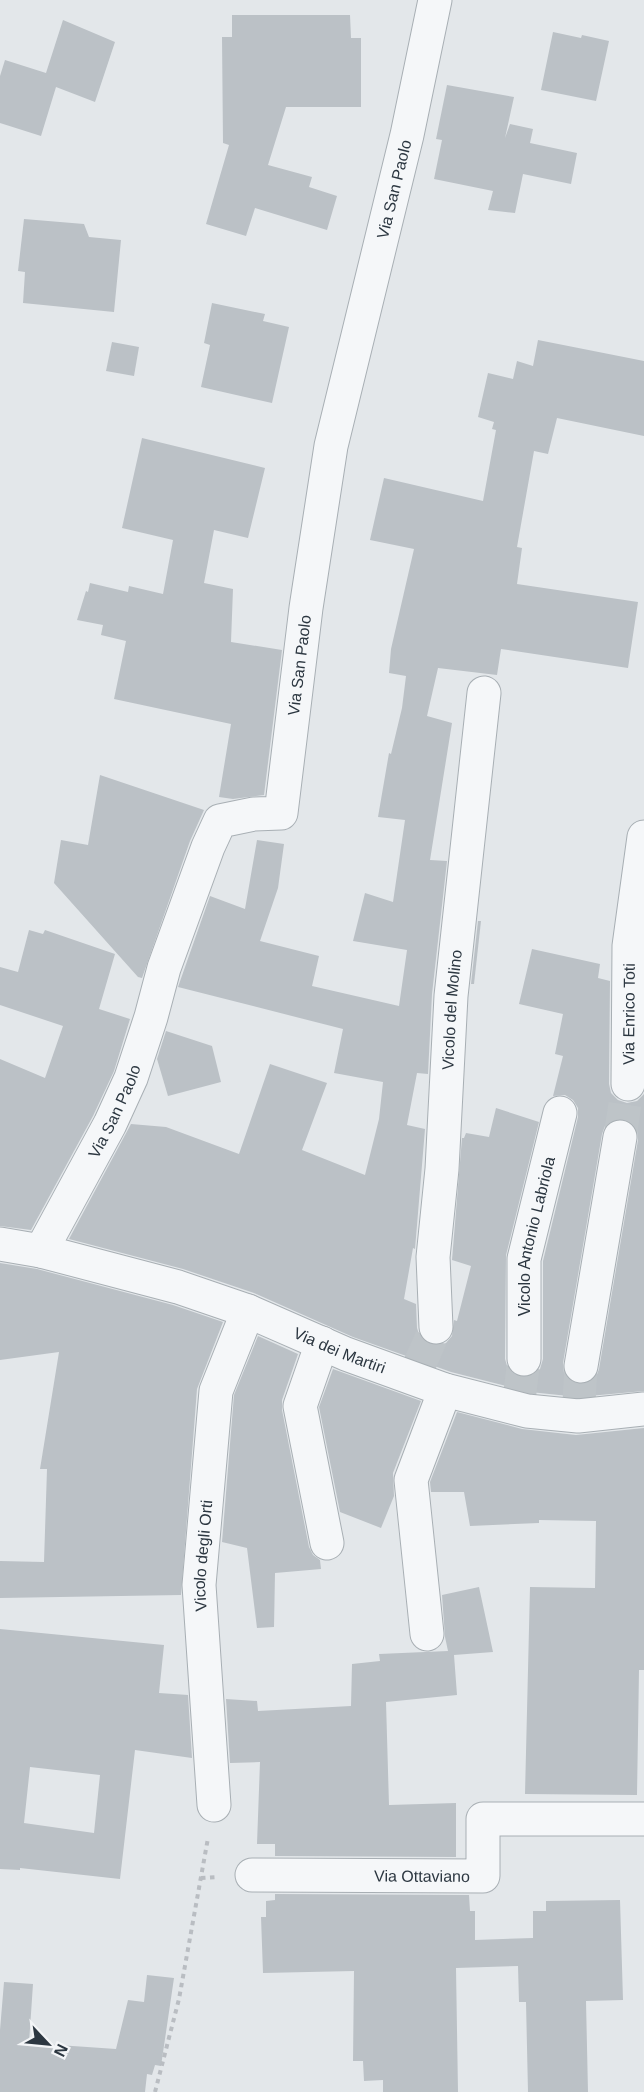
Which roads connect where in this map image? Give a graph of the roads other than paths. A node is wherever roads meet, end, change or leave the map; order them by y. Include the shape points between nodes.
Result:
1 (435, 0) edge
2 (484, 693) dead end
3 (644, 837) edge
4 (628, 1084) tunnel mouth
5 (560, 1113) dead end
6 (620, 1137) tunnel mouth
7 (0, 1244) edge
8 (41, 1251) junction
9 (249, 1311) junction
10 (436, 1327) tunnel mouth
11 (322, 1343) junction
12 (524, 1359) tunnel mouth
13 (581, 1366) tunnel mouth
14 (445, 1390) junction
15 (644, 1409) edge
16 (327, 1543) dead end
17 (428, 1634) dead end
18 (214, 1805) road end
19 (644, 1819) edge
20 (252, 1875) dead end

1 - 8 street, Via San Paolo via 407,135 331,446 281,813 220,821 164,968 131,1078
2 - 10 street, Vicolo del Molino via 451,996 433,1257
3 - 4 street, Via Enrico Toti via 629,946
5 - 12 street, Vicolo Antonio Labriola via 524,1259
6 - 13 street
7 - 8 street, Via dei Martiri
8 - 9 street, Via dei Martiri via 178,1287
9 - 11 street, Via dei Martiri
9 - 18 street, Vicolo degli Orti via 216,1390 199,1585
11 - 14 street, Via dei Martiri via 415,1373
11 - 16 street via 300,1407
14 - 15 street, Via dei Martiri via 518,1404
14 - 17 street via 411,1480
19 - 20 street, Via Ottaviano via 483,1819 483,1876

